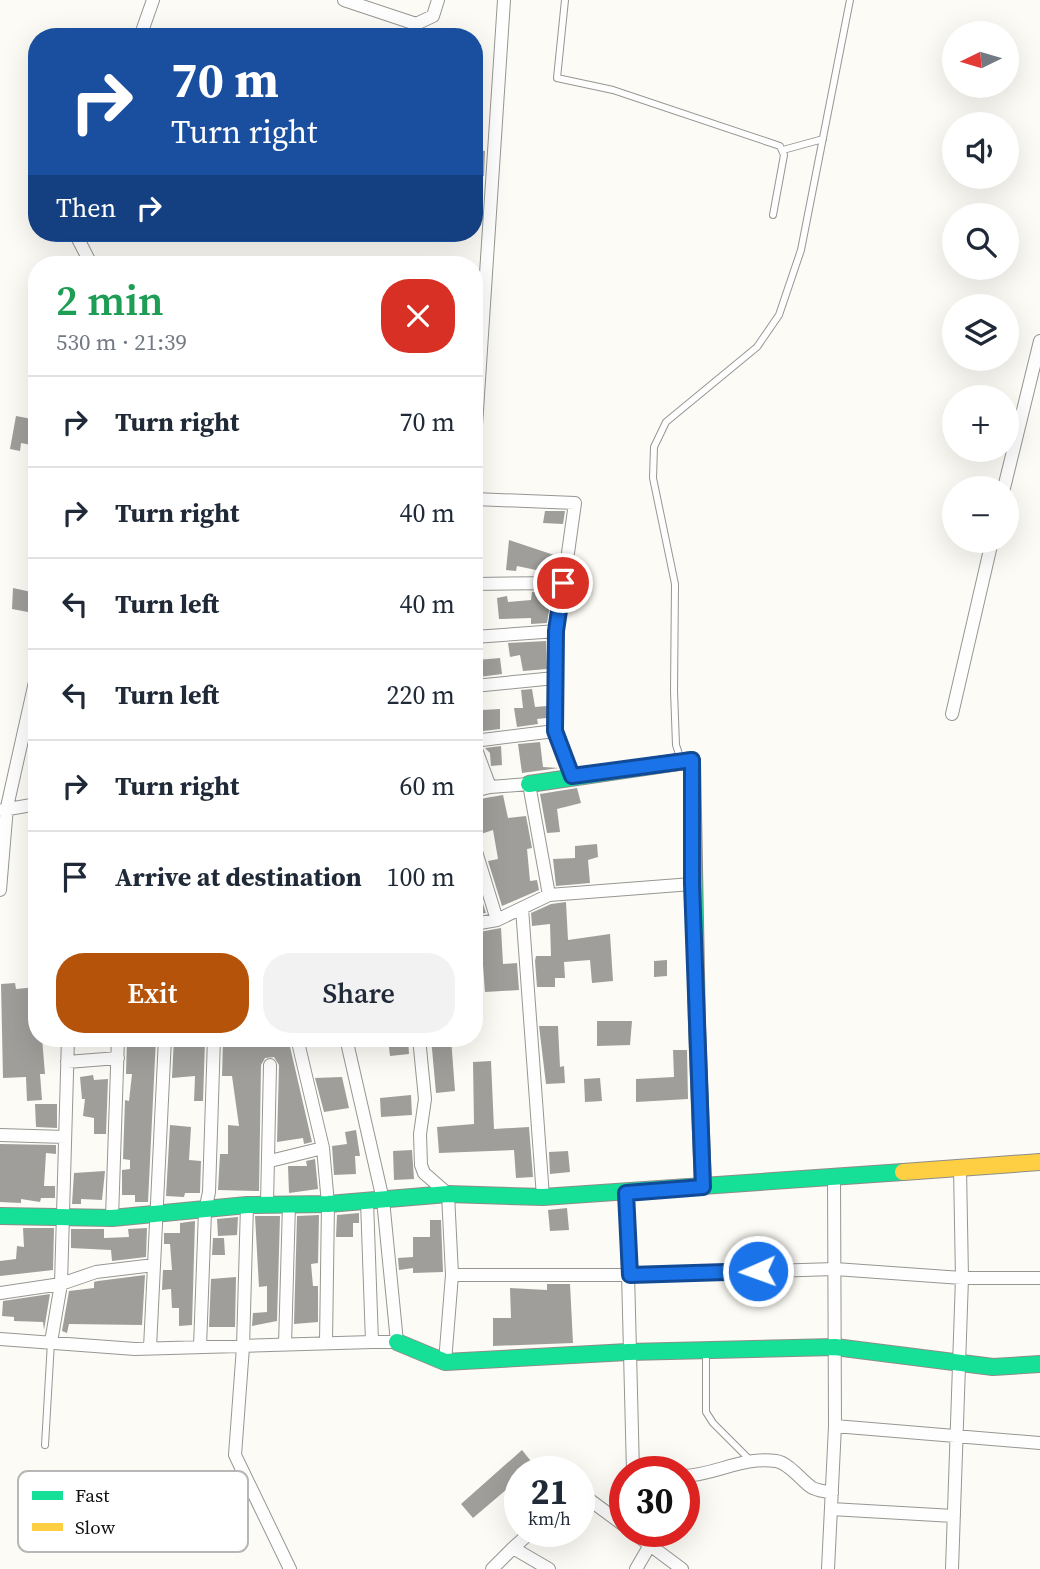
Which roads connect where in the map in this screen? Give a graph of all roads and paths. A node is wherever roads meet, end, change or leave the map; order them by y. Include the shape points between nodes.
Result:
1 (153, 0) edge
2 (344, 0) edge
3 (438, 0) edge
4 (504, 0) edge
5 (565, 0) edge
6 (850, 0) edge
7 (416, 24) junction
8 (143, 28) edge
9 (418, 28) edge
10 (823, 139) junction
11 (783, 150) junction
12 (773, 215) dead end
13 (483, 319) edge
14 (1040, 341) edge
15 (1007, 476) edge
16 (483, 499) edge
17 (989, 553) edge
18 (563, 583) junction
19 (483, 584) edge
20 (556, 631) junction
21 (483, 636) edge
22 (555, 678) junction
23 (483, 685) edge
24 (28, 710) edge
25 (953, 714) dead end
26 (555, 731) junction
27 (483, 741) edge
28 (682, 761) junction
29 (483, 766) edge
30 (572, 776) junction
31 (529, 784) junction
32 (491, 787) junction
33 (483, 789) edge
34 (28, 805) edge
35 (4, 809) edge
36 (483, 874) edge
37 (692, 884) junction
38 (0, 890) edge
39 (550, 895) junction
40 (522, 908) junction
41 (497, 920) junction
42 (483, 922) edge
43 (68, 1047) edge
44 (118, 1047) edge
45 (166, 1047) edge
46 (214, 1047) edge
47 (299, 1047) edge
48 (348, 1047) edge
49 (420, 1047) edge
50 (118, 1058) junction
51 (67, 1062) junction
52 (270, 1065) dead end
53 (0, 1135) edge
54 (65, 1137) junction
55 (324, 1148) junction
56 (270, 1161) junction
57 (1040, 1162) edge
58 (960, 1168) junction
59 (834, 1177) junction
60 (703, 1187) junction
61 (626, 1193) junction
62 (448, 1194) junction
63 (543, 1197) junction
64 (375, 1201) junction
65 (267, 1204) junction
66 (289, 1204) junction
67 (247, 1205) junction
68 (328, 1205) junction
69 (205, 1211) junction
70 (159, 1212) junction
71 (0, 1216) edge
72 (61, 1216) junction
73 (112, 1219) junction
74 (154, 1265) junction
75 (835, 1269) junction
76 (452, 1275) junction
77 (630, 1275) junction
78 (1040, 1278) edge
79 (962, 1279) junction
80 (61, 1284) junction
81 (0, 1293) edge
82 (0, 1339) edge
83 (51, 1342) junction
84 (326, 1342) junction
85 (372, 1342) junction
86 (397, 1342) junction
87 (285, 1345) junction
88 (200, 1347) junction
89 (243, 1347) junction
90 (150, 1348) junction
91 (835, 1348) junction
92 (628, 1352) junction
93 (706, 1352) junction
94 (445, 1362) junction
95 (957, 1363) junction
96 (1040, 1364) edge
97 (835, 1426) junction
98 (957, 1439) junction
99 (1040, 1443) edge
100 (45, 1445) dead end
101 (632, 1456) edge
102 (751, 1461) junction
103 (243, 1471) edge
104 (700, 1475) edge
105 (248, 1482) edge
106 (832, 1493) junction
107 (831, 1509) junction
108 (954, 1517) junction
109 (649, 1547) edge
110 (653, 1547) edge
111 (513, 1548) joint
112 (290, 1569) edge
113 (492, 1569) edge
114 (550, 1569) edge
115 (636, 1569) edge
116 (682, 1569) edge
117 (828, 1569) edge
118 (951, 1569) edge

1 - 8 street
2 - 7 street
3 - 7 street via 433,16
4 - 13 street
5 - 11 lane via 557,78 613,90
6 - 10 lane
7 - 9 lane
10 - 11 lane
10 - 28 lane via 801,250 779,315 757,347 666,422 654,447 653,478 675,584 675,731
11 - 12 lane
14 - 15 street
16 - 18 street via 575,503
17 - 25 street
18 - 19 street
18 - 20 street
20 - 21 street
20 - 22 street
22 - 23 street
22 - 26 street
24 - 35 street
26 - 27 street
26 - 30 street
28 - 30 street
28 - 37 street via 692,760
29 - 32 street
30 - 31 street
31 - 32 street
31 - 39 street
32 - 33 street
34 - 35 street
35 - 38 street
36 - 41 street
37 - 39 street
37 - 60 street
39 - 40 street
40 - 41 street
40 - 63 street
41 - 42 street
43 - 51 street
44 - 50 street
45 - 70 street
46 - 69 street
47 - 55 street
48 - 64 street
49 - 62 street via 425,1098 421,1165
50 - 51 street
50 - 73 street
51 - 54 street
52 - 56 street
53 - 54 street
54 - 72 street
55 - 56 street
55 - 68 street
56 - 65 street
57 - 58 street
58 - 59 street
58 - 79 street
59 - 60 street
59 - 75 street
60 - 61 street
61 - 63 street
61 - 77 street
62 - 63 street
62 - 64 street
62 - 76 street
64 - 68 street
64 - 85 street
64 - 86 street
65 - 66 street
65 - 67 street
66 - 68 street
66 - 87 street
67 - 69 street
67 - 89 street
68 - 84 street
69 - 70 street
69 - 88 street
70 - 73 street
70 - 74 street
71 - 72 street
72 - 73 street
72 - 80 street
74 - 80 street via 96,1272
74 - 90 street
75 - 77 street
75 - 79 street
75 - 91 street
76 - 77 street
76 - 94 street
77 - 92 street
78 - 79 street
79 - 95 street
80 - 81 street
80 - 83 street
82 - 83 street
83 - 90 street
83 - 100 lane
84 - 85 street
84 - 87 street
85 - 86 street
86 - 94 street
87 - 89 street
88 - 89 street
88 - 90 street
89 - 103 street via 235,1455
91 - 93 street
91 - 95 street
91 - 97 street
92 - 93 street
92 - 94 street
92 - 101 street
93 - 102 lane via 706,1412
95 - 96 street via 993,1367
95 - 98 street
97 - 98 street
97 - 106 street
98 - 99 street
98 - 108 street
102 - 104 street
102 - 106 street via 778,1461 812,1488
105 - 112 street
106 - 107 street
107 - 108 street
107 - 117 street
108 - 118 street
109 - 115 street
110 - 116 street
111 - 113 street
111 - 114 street

